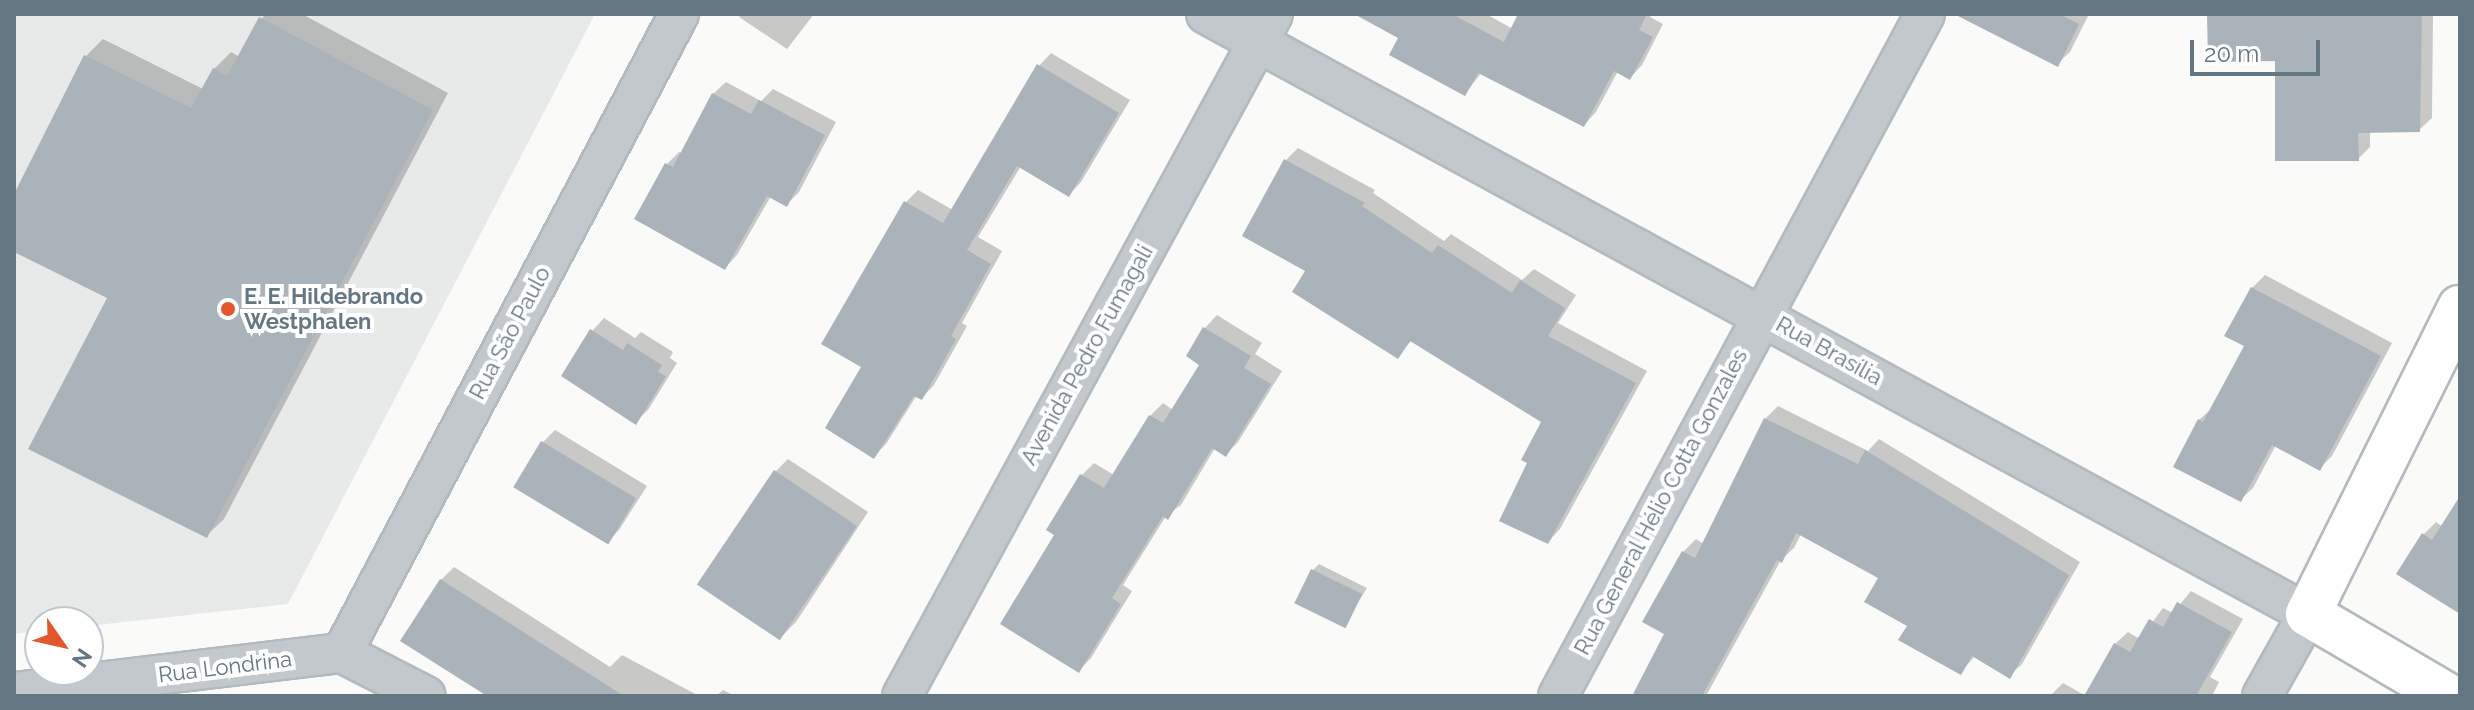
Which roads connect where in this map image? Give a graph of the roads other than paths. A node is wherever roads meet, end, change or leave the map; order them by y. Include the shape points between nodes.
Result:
1 (679, 14) edge
2 (1206, 14) edge
3 (1925, 14) edge
4 (1265, 28) edge
5 (2460, 308) edge
6 (1761, 314) junction
7 (2308, 614) junction
8 (342, 653) junction
9 (14, 692) edge
10 (426, 696) edge
11 (902, 696) edge
12 (1558, 696) edge
13 (2262, 696) edge
14 (2448, 696) edge

1 - 8 street, Rua São Paulo
2 - 4 street, Rua Brasília
3 - 6 street, Rua General Hélio Cotta Gonzales
4 - 6 street, Rua Brasília
4 - 11 street, Avenida Pedro Fumagali
5 - 7 street
6 - 7 street, Rua Brasília
6 - 12 street, Rua General Hélio Cotta Gonzales
7 - 13 street
7 - 14 street, Rua Brasília
8 - 9 street, Rua Londrina
8 - 10 street

